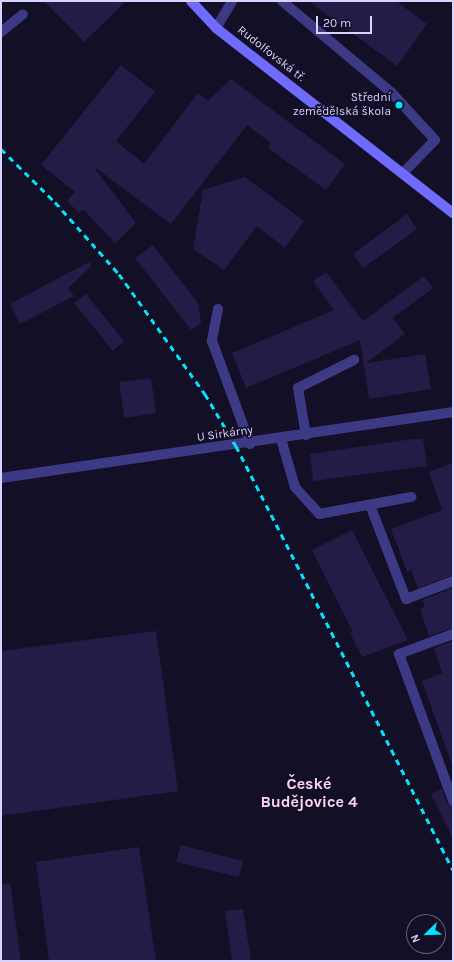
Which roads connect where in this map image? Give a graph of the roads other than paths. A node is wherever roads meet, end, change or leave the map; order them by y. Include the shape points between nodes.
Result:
1 (191, 1) edge
2 (232, 1) edge
3 (282, 1) edge
4 (23, 14) dead end
5 (216, 28) junction
6 (1, 32) edge
7 (403, 173) junction
8 (453, 213) edge
9 (218, 309) dead end
10 (354, 360) dead end
11 (453, 412) edge
12 (306, 435) junction
13 (282, 439) junction
14 (250, 444) junction
15 (1, 478) edge
16 (411, 497) dead end
17 (370, 505) junction
18 (453, 581) edge
19 (453, 634) edge
20 (453, 801) edge

1 - 5 main road, Rudolfovská tř.
2 - 5 street
3 - 7 street via 391,92 435,140
4 - 6 street
5 - 7 main road, Rudolfovská tř.
7 - 8 main road, Rudolfovská tř.
9 - 14 street via 212,341
10 - 12 street via 298,388
11 - 12 street, U Sirkárny
12 - 13 street, U Sirkárny
13 - 14 street, U Sirkárny
13 - 17 street via 295,487 320,514
14 - 15 street, U Sirkárny
16 - 17 street
17 - 18 street via 406,599
19 - 20 street via 399,654

